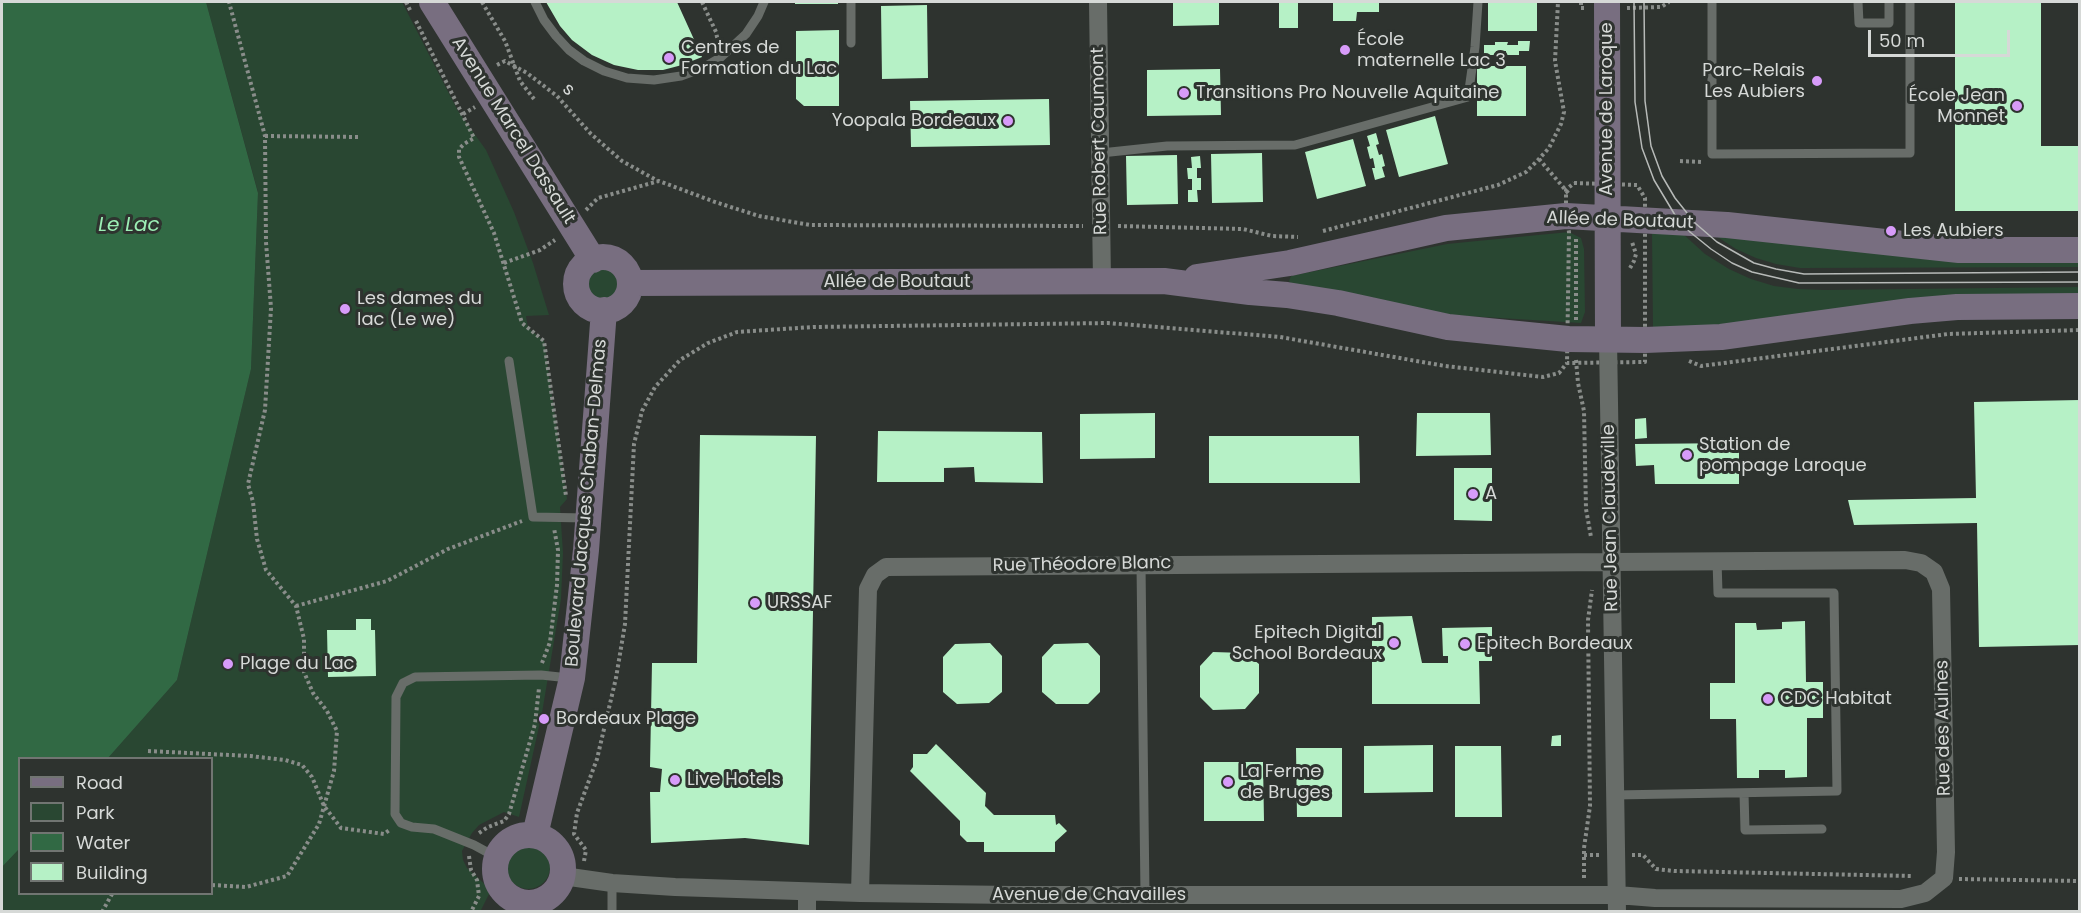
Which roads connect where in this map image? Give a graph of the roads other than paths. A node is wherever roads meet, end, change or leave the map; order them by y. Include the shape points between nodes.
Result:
1 (432, 2) edge
2 (535, 2) edge
3 (764, 2) edge
4 (851, 2) edge
5 (1098, 2) edge
6 (1478, 2) edge
7 (1607, 2) edge
8 (1712, 2) edge
9 (1858, 2) edge
10 (1888, 2) edge
11 (1910, 2) edge
12 (851, 43) dead end
13 (1101, 153) junction
14 (1608, 217) junction
15 (2079, 250) edge
16 (593, 260) junction
17 (1102, 281) junction
18 (1164, 281) junction
19 (630, 283) junction
20 (2079, 306) edge
21 (604, 310) junction
22 (1608, 339) junction
23 (509, 361) dead end
24 (588, 518) junction
25 (1612, 561) junction
26 (1717, 561) junction
27 (1141, 565) junction
28 (572, 678) junction
29 (1744, 793) junction
30 (1615, 795) junction
31 (1822, 829) dead end
32 (535, 835) junction
33 (496, 857) junction
34 (573, 870) junction
35 (612, 883) junction
36 (807, 892) junction
37 (860, 893) junction
38 (1144, 895) junction
39 (1617, 903) edge
40 (505, 905) edge
41 (1774, 906) edge
42 (612, 912) edge
43 (807, 912) edge

1 - 16 main road, Avenue Marcel Dassault
2 - 3 lane via 556,36 584,61 627,78 654,80 681,76 720,58 746,34
4 - 12 lane
5 - 13 street, Rue Robert Caumont
6 - 13 lane via 1468,97 1295,145 1167,146
7 - 14 main road, Avenue de Laroque
8 - 11 lane via 1712,154 1910,153
9 - 10 lane via 1859,23 1889,23
13 - 17 street, Rue Robert Caumont
14 - 15 main road, Allée de Boutaut via 1727,225 1959,250
14 - 18 main road, Allée de Boutaut via 1576,216 1446,228 1290,263
14 - 22 main road, Avenue de Laroque
16 - 19 main road via 608,258 621,263
16 - 21 main road via 578,272 576,291 585,303
17 - 18 main road, Allée de Boutaut
17 - 19 main road, Allée de Boutaut
18 - 22 main road, Allée de Boutaut via 1338,303 1448,327 1559,339
19 - 21 main road via 622,304
20 - 22 main road, Allée de Boutaut via 1910,311 1721,337
21 - 24 main road, Boulevard Jacques Chaban-Delmas
22 - 25 street, Rue Jean Claudeville
23 - 24 lane via 532,517
24 - 28 main road, Boulevard Jacques Chaban-Delmas
25 - 26 street, Rue des Aulnes
25 - 27 street, Rue Théodore Blanc
25 - 30 street, Rue Jean Claudeville
26 - 29 lane via 1718,593 1834,593 1837,791
26 - 41 street, Rue des Aulnes via 1905,560 1921,563 1934,573 1941,589 1944,878 1925,894 1901,899
27 - 37 street, Rue Théodore Blanc via 886,567 875,574 868,589
27 - 38 lane
28 - 32 main road, Boulevard Jacques Chaban-Delmas
28 - 33 lane via 415,677 403,683 396,697 394,814 401,823 434,829
29 - 30 lane
29 - 31 lane via 1744,830
30 - 39 street, Rue Jean Claudeville
32 - 33 main road via 519,836 505,843
32 - 34 main road via 548,840 562,862
33 - 40 main road via 494,872
34 - 35 street, Avenue de Chavailles
34 - 40 main road via 542,901
35 - 36 street, Avenue de Chavailles
35 - 42 lane
36 - 37 street, Avenue de Chavailles
36 - 43 street
37 - 38 street, Avenue de Chavailles
38 - 39 street, Avenue de Chavailles via 1584,895
39 - 41 street via 1655,898

